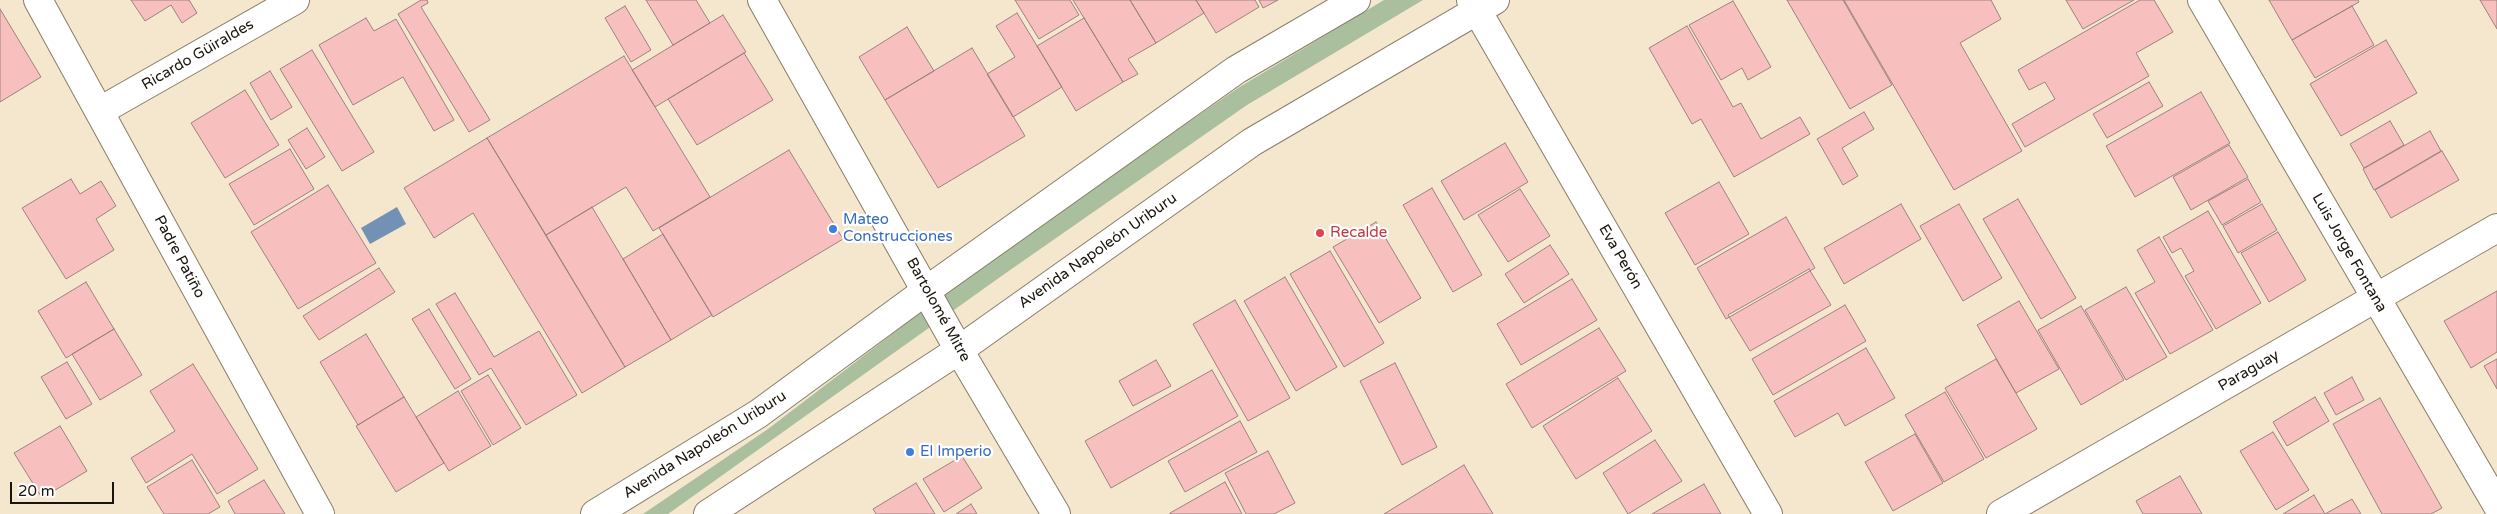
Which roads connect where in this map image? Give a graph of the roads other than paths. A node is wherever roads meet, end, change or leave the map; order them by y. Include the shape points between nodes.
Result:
1 (38, 0) edge
2 (295, 0) edge
3 (762, 0) edge
4 (1356, 0) edge
5 (2202, 0) edge
6 (1481, 3) edge
7 (100, 111) junction
8 (2497, 228) edge
9 (927, 290) junction
10 (2375, 298) junction
11 (959, 350) junction
12 (2497, 506) edge
13 (320, 514) edge
14 (595, 514) edge
15 (708, 514) edge
16 (1056, 514) edge
17 (1768, 514) edge
18 (2001, 514) edge

1 - 7 street, Padre Patiño
2 - 7 street, Ricardo Güiraldes
3 - 9 street, Bartolomé Mitre
4 - 9 street, Avenida Napoleón Uriburu via 1236,70
5 - 10 street, Luis Jorge Fontana
6 - 11 street, Avenida Napoleón Uriburu via 1252,142
6 - 17 street, Eva Perón
7 - 13 street, Padre Patiño
8 - 10 street, Paraguay
9 - 11 street, Bartolomé Mitre
9 - 14 street, Avenida Napoleón Uriburu via 758,414
10 - 12 street, Luis Jorge Fontana
10 - 18 street, Paraguay
11 - 15 street, Avenida Napoleón Uriburu
11 - 16 street, Bartolomé Mitre

